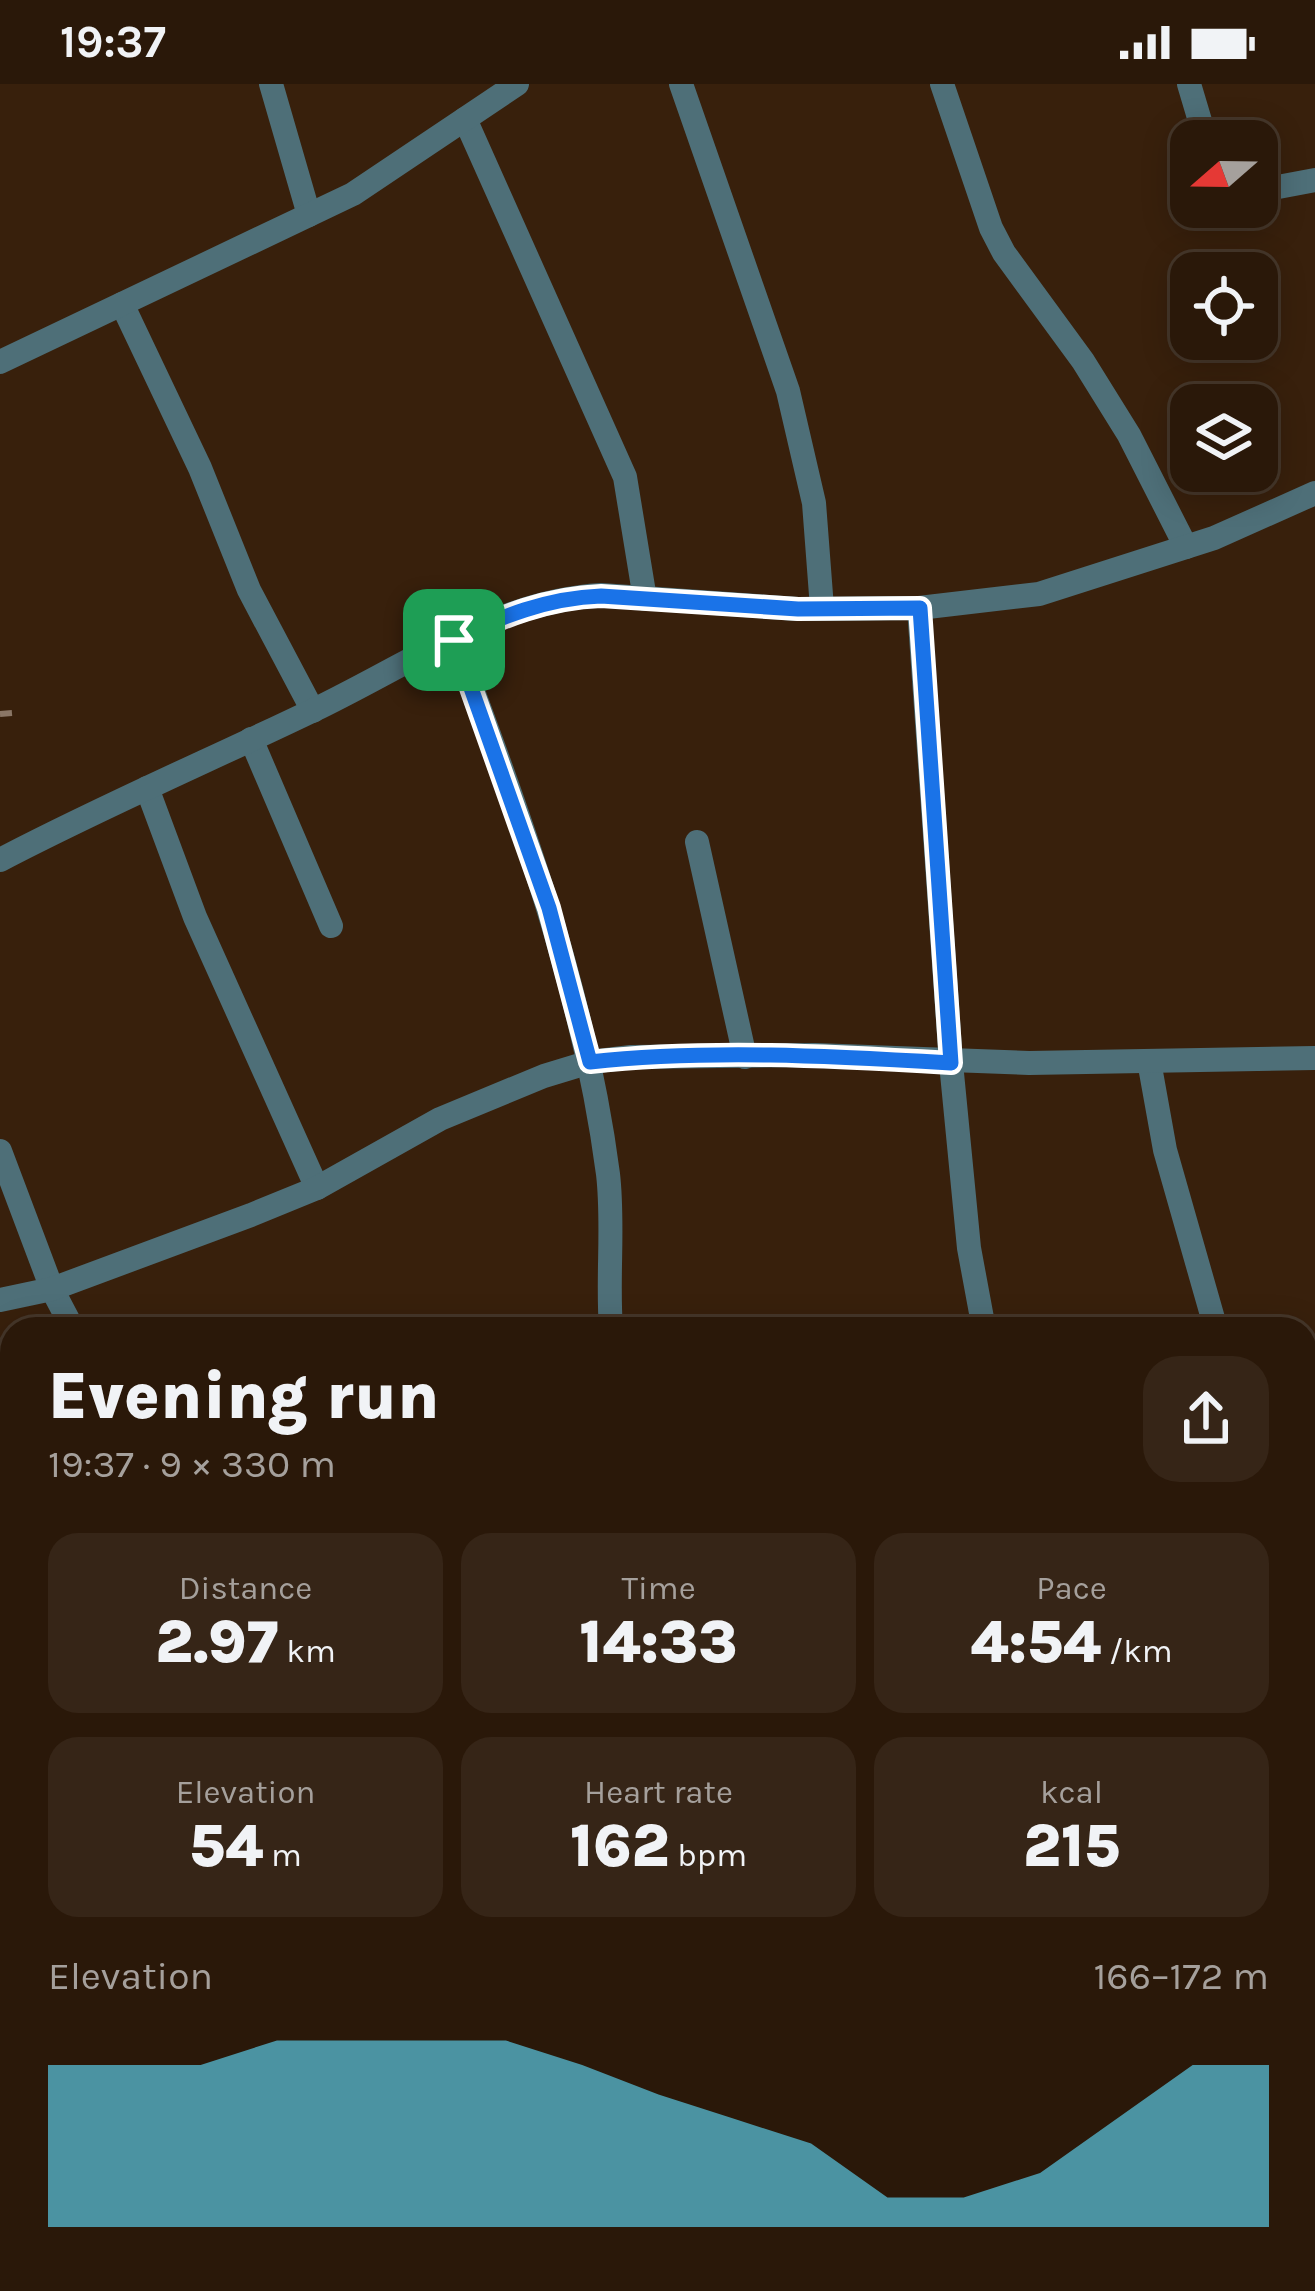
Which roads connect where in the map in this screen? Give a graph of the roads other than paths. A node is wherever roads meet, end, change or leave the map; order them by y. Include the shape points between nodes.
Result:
1 (272, 84) edge
2 (517, 84) edge
3 (681, 84) edge
4 (942, 84) edge
5 (1190, 84) edge
6 (465, 119) junction
7 (1200, 120) edge
8 (1315, 180) edge
9 (1278, 187) edge
10 (309, 214) junction
11 (122, 304) junction
12 (0, 362) edge
13 (1315, 494) edge
14 (1186, 547) junction
15 (645, 599) junction
16 (822, 608) junction
17 (920, 608) junction
18 (454, 640) junction
19 (313, 711) junction
20 (250, 739) junction
21 (147, 788) junction
22 (697, 842) dead end
23 (0, 860) edge
24 (331, 926) dead end
25 (745, 1057) junction
26 (1315, 1058) edge
27 (1149, 1061) junction
28 (590, 1062) junction
29 (951, 1063) junction
30 (0, 1151) edge
31 (317, 1188) junction
32 (52, 1289) junction
33 (0, 1300) edge
34 (67, 1317) edge
35 (608, 1317) edge
36 (982, 1317) edge
37 (1213, 1317) edge

1 - 10 street
2 - 6 street
3 - 16 street via 788,391 814,503
4 - 14 street via 1004,254 1129,435
5 - 7 street
6 - 10 street
6 - 15 street via 625,477
8 - 9 street
10 - 11 street
11 - 12 street
11 - 19 street via 249,590
13 - 14 street
14 - 17 street via 1040,595
15 - 16 street
15 - 18 street via 569,597
16 - 17 street
17 - 29 street
18 - 19 street
18 - 28 street via 549,908
19 - 20 street
20 - 21 street
20 - 24 street
21 - 23 street
21 - 31 street via 195,917
22 - 25 street
25 - 28 street
25 - 29 street
26 - 27 street
27 - 29 street
27 - 37 street
28 - 31 street via 440,1119
28 - 35 street via 608,1177
29 - 36 street
30 - 32 street
31 - 32 street
32 - 33 street
32 - 34 street

